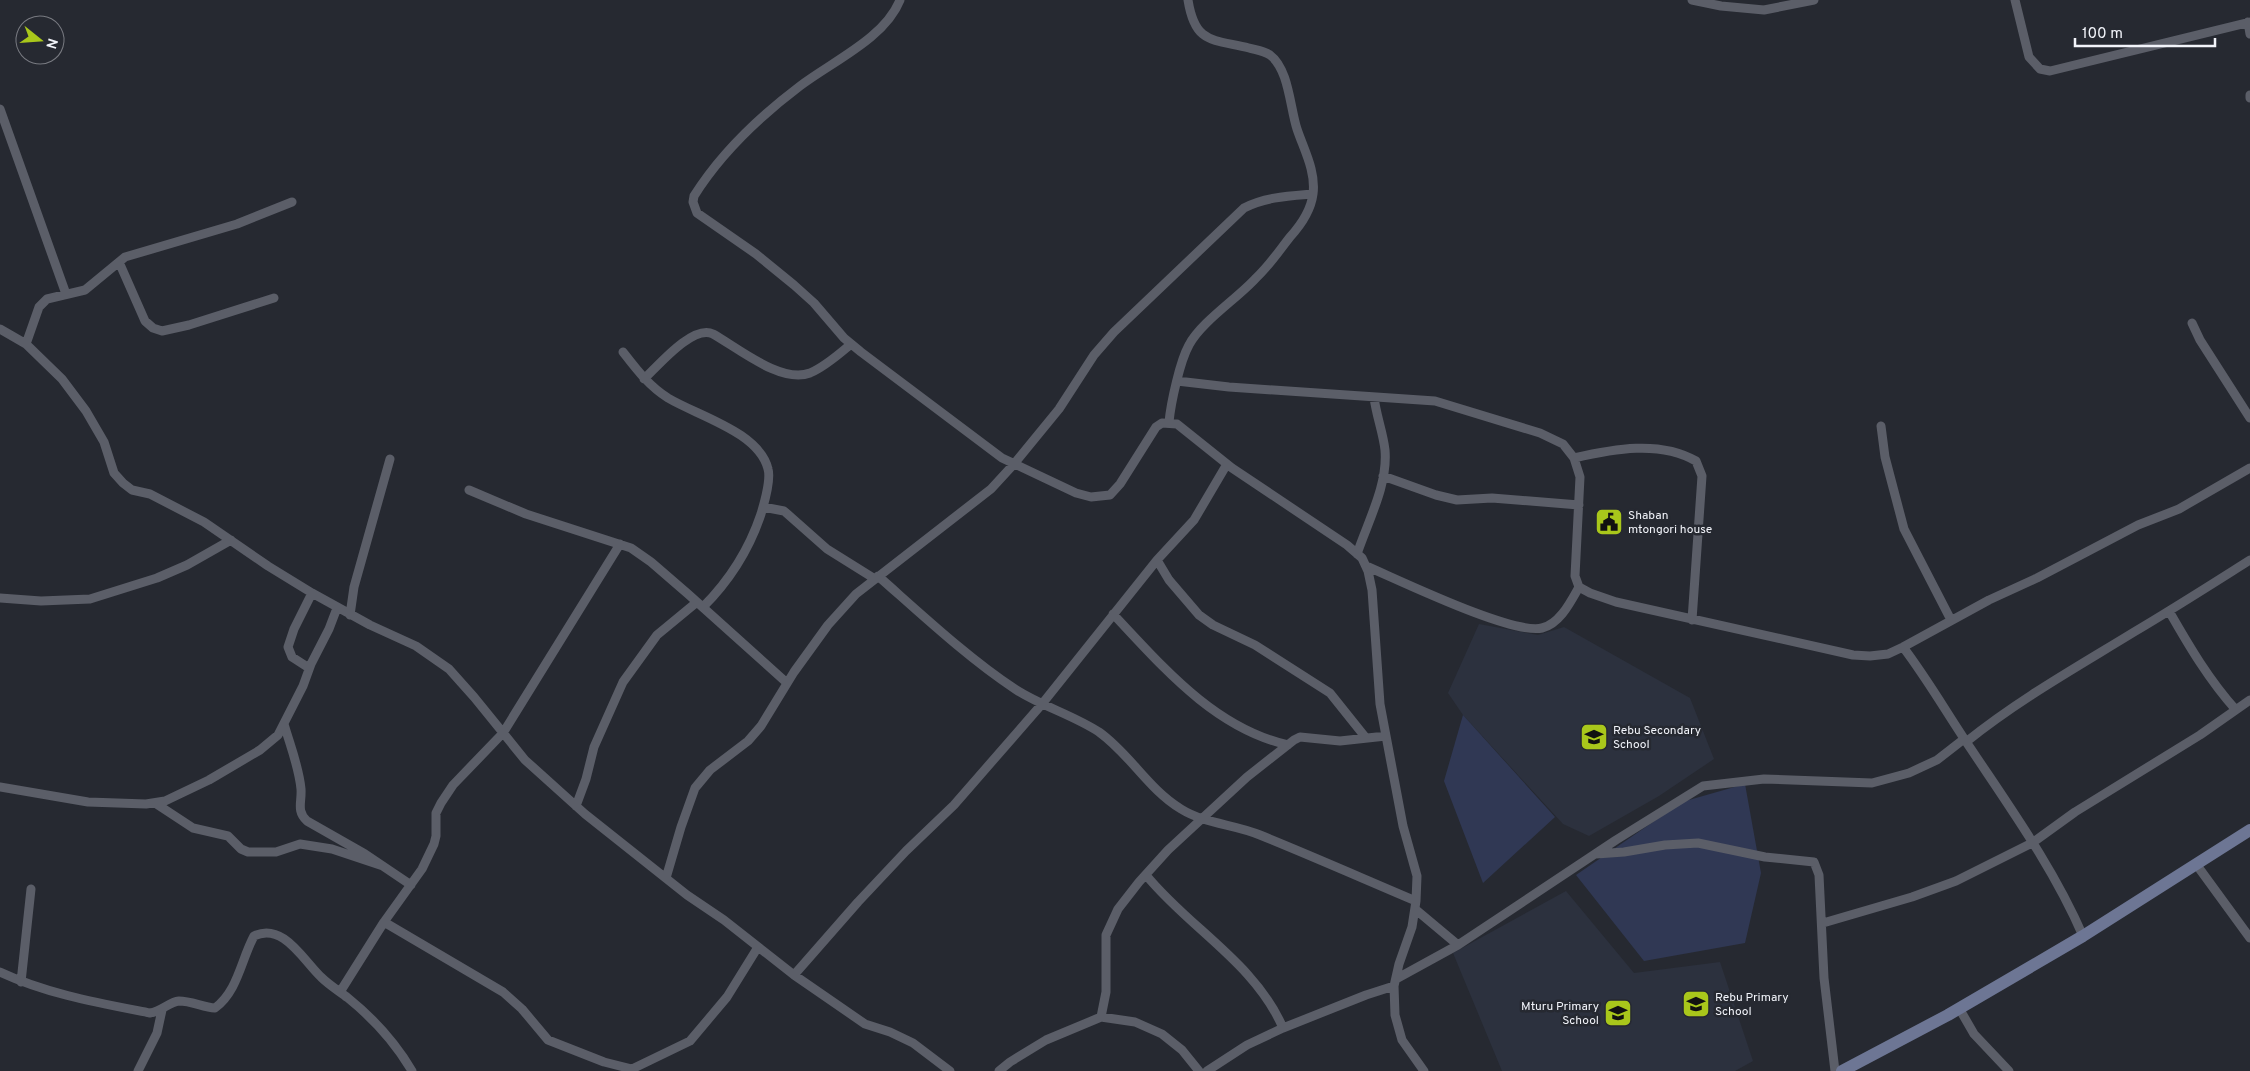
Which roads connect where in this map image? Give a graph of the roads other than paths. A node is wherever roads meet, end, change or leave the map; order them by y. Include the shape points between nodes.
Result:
1 (900, 0) edge
2 (1188, 0) edge
3 (1692, 0) edge
4 (1814, 0) edge
5 (2015, 0) edge
6 (1753, 4) edge
7 (2249, 22) edge
8 (2250, 34) edge
9 (0, 109) edge
10 (1313, 194) junction
11 (292, 202) dead end
12 (118, 262) junction
13 (66, 294) junction
14 (274, 298) dead end
15 (2192, 323) dead end
16 (0, 329) edge
17 (26, 344) junction
18 (851, 344) junction
19 (623, 352) dead end
20 (644, 379) junction
21 (1178, 381) junction
22 (1374, 397) junction
23 (2250, 418) edge
24 (1169, 422) junction
25 (1882, 426) dead end
26 (1574, 458) junction
27 (390, 459) dead end
28 (1014, 464) junction
29 (1227, 464) junction
30 (2250, 468) edge
31 (1383, 476) junction
32 (469, 490) dead end
33 (1579, 505) junction
34 (763, 506) junction
35 (231, 540) junction
36 (620, 544) junction
37 (1357, 554) junction
38 (1157, 560) junction
39 (2250, 560) edge
40 (1366, 566) junction
41 (876, 577) junction
42 (1579, 587) junction
43 (312, 593) junction
44 (0, 598) edge
45 (700, 604) junction
46 (337, 608) junction
47 (2168, 611) junction
48 (1113, 614) junction
49 (350, 615) junction
50 (1692, 620) junction
51 (1951, 620) junction
52 (1903, 647) junction
53 (309, 668) junction
54 (787, 683) junction
55 (2250, 700) edge
56 (1042, 704) junction
57 (2236, 710) junction
58 (284, 724) junction
59 (504, 733) junction
60 (1386, 736) junction
61 (1366, 738) junction
62 (1965, 741) junction
63 (1288, 745) junction
64 (0, 787) edge
65 (155, 803) junction
66 (576, 806) junction
67 (1202, 819) junction
68 (2250, 830) edge
69 (2032, 843) junction
70 (1596, 854) junction
71 (2196, 864) junction
72 (382, 866) junction
73 (1146, 875) junction
74 (666, 878) junction
75 (411, 885) junction
76 (31, 889) dead end
77 (1416, 905) junction
78 (384, 922) junction
79 (1823, 923) junction
80 (2082, 936) junction
81 (2250, 938) edge
82 (1458, 945) junction
83 (758, 947) junction
84 (0, 972) edge
85 (794, 975) junction
86 (21, 982) junction
87 (1395, 982) junction
88 (340, 992) junction
89 (1959, 1008) junction
90 (162, 1010) junction
91 (1101, 1017) junction
92 (1283, 1028) junction
93 (633, 1070) edge
94 (138, 1071) edge
95 (412, 1071) edge
96 (950, 1071) edge
97 (999, 1071) edge
98 (1199, 1071) edge
99 (1207, 1071) edge
100 (1424, 1071) edge
101 (1834, 1071) edge
102 (1842, 1071) edge
103 (2009, 1071) edge

1 - 18 street via 878,33 764,115 724,156 694,196 693,202 697,213 794,285
2 - 10 street via 1199,32 1213,41 1261,51 1271,56 1281,68 1297,129 1309,159
3 - 6 street via 1721,6
4 - 6 street via 1764,10
5 - 7 street via 2029,57 2040,69 2050,72
7 - 8 street
9 - 13 street
10 - 21 street via 1310,208 1294,233 1257,278 1189,345
10 - 28 street via 1276,197 1244,208 1114,332 1094,355 1059,409
11 - 12 street via 237,224 125,257
12 - 13 street via 85,290
12 - 14 street via 146,321 162,331
13 - 17 street via 47,299 39,307
15 - 23 street
16 - 17 street
17 - 35 street via 62,379 86,411 104,442 114,473 123,483 132,490 150,494 175,506
18 - 20 street via 808,374 793,375 774,370 713,334 703,332 683,342
18 - 28 street via 981,443
19 - 20 street
20 - 34 street via 667,397 730,429 762,454 769,471
21 - 22 street
21 - 24 street via 1170,405
22 - 26 street via 1434,401 1491,417 1540,433 1562,444
22 - 31 street via 1385,450
24 - 28 street via 1162,422 1156,427 1110,495 1091,497 1076,493
24 - 29 street via 1182,428
25 - 51 street via 1885,456 1904,529
26 - 33 street via 1580,477
26 - 50 street via 1640,448 1684,454 1696,461 1702,476
27 - 49 street via 354,587
28 - 41 street via 991,489
29 - 37 street
29 - 38 street via 1194,520
30 - 51 street via 2179,509 2138,525
31 - 33 street via 1457,500 1492,498
31 - 37 street
32 - 36 street via 526,514
33 - 42 street via 1575,576
34 - 41 street via 784,511 827,549
34 - 45 street via 754,533 734,571 718,592
35 - 43 street
35 - 44 street via 157,578 90,599 41,601
36 - 45 street via 651,562
36 - 59 street
37 - 40 street
38 - 48 street
38 - 61 street via 1199,615 1255,645 1330,693
39 - 47 street
40 - 42 street via 1464,609 1528,628 1549,625 1563,613
40 - 60 street via 1372,590 1380,704
41 - 54 street via 828,625
41 - 56 street via 1015,689
42 - 50 street via 1616,602
43 - 46 street
43 - 53 street via 288,647 292,657
45 - 54 street
45 - 66 street via 657,635 623,682 594,747
46 - 49 street
46 - 53 street
47 - 57 street via 2196,658
47 - 62 street via 2080,664
48 - 56 street
48 - 63 street via 1214,711 1253,734
49 - 59 street via 416,646 449,669
50 - 52 street via 1853,655 1888,654
51 - 52 street
52 - 62 street via 1924,674
53 - 58 street
54 - 74 street via 748,741 710,770 695,788
55 - 57 street
56 - 67 street via 1099,732 1161,795 1181,810
56 - 85 street via 954,806 900,857
57 - 69 street
58 - 65 street via 272,741 234,766
58 - 72 street via 297,768 301,816
59 - 66 street via 525,760
59 - 75 street via 453,785 441,803 436,813 434,844
60 - 61 street
60 - 77 street via 1417,876
61 - 63 street via 1330,741 1300,737
62 - 69 street
62 - 70 street via 1909,773 1872,783 1764,779 1704,786
63 - 67 street
64 - 65 street via 88,802
65 - 72 street via 193,828 228,836 248,852 276,852 300,844 332,849
66 - 74 street
67 - 73 street
67 - 77 street via 1258,834
68 - 71 main road
69 - 79 street via 1956,881 1857,915
69 - 80 street via 2069,904
70 - 79 street via 1698,843 1765,857 1809,860 1814,862 1819,875
70 - 82 street
71 - 80 main road
71 - 81 street
72 - 75 street
73 - 91 street via 1118,909 1106,935 1106,992
73 - 92 street via 1165,898 1240,965 1273,1007
74 - 83 street
75 - 78 street
76 - 86 street
77 - 82 street
77 - 87 street
78 - 88 street
78 - 93 street via 503,992 548,1040
79 - 101 street via 1824,978
80 - 89 main road
82 - 87 street
83 - 85 street
83 - 93 street via 727,997 690,1041
84 - 86 street
85 - 96 street via 865,1024 912,1043
86 - 90 street via 56,993 150,1013
87 - 92 street
87 - 100 street via 1395,1015 1402,1040
88 - 90 street via 320,976 291,944 263,932 254,936 223,1002 215,1008 179,1001
88 - 95 street via 385,1032
89 - 102 main road
89 - 103 street via 1974,1034
90 - 94 street via 157,1033
91 - 97 street via 1046,1040
91 - 98 street via 1135,1022 1162,1034 1182,1050
92 - 99 street via 1247,1045

